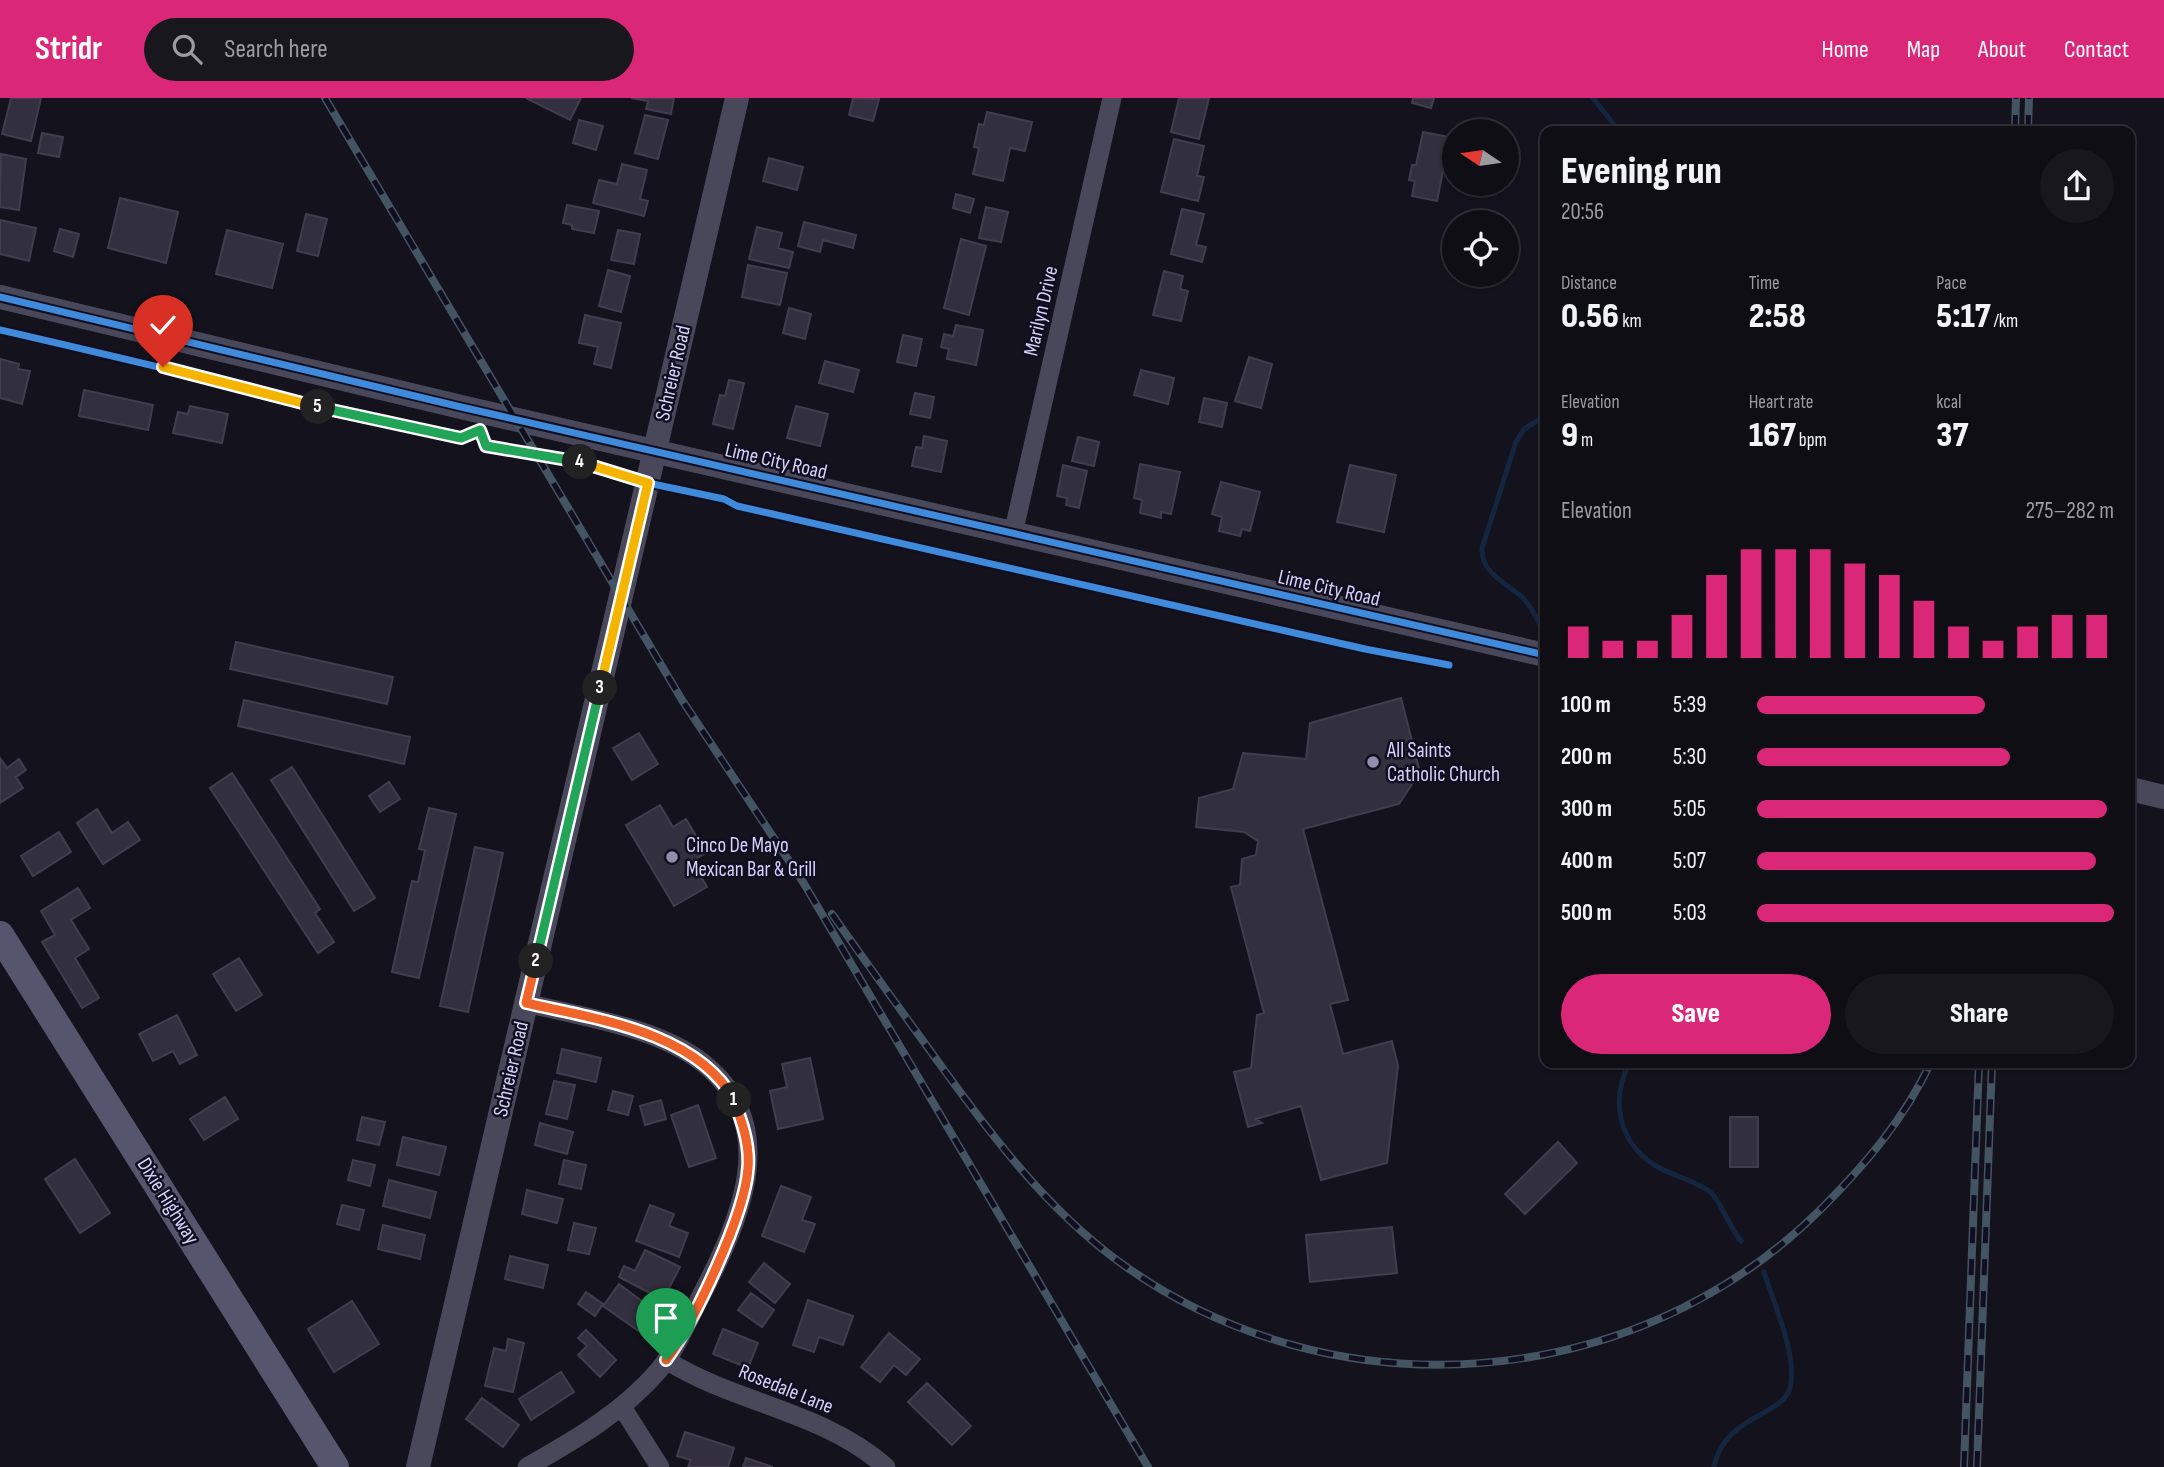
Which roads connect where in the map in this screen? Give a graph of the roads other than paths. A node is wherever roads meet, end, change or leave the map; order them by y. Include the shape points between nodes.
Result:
1 (737, 98) edge
2 (1112, 98) edge
3 (0, 297) edge
4 (655, 451) junction
5 (1013, 534) junction
6 (1538, 654) edge
7 (2135, 790) edge
8 (2164, 797) edge
9 (0, 934) edge
10 (526, 1003) junction
11 (666, 1360) junction
12 (622, 1407) junction
13 (335, 1467) edge
14 (418, 1467) edge
15 (527, 1467) edge
16 (660, 1467) edge
17 (886, 1467) edge

1 - 4 street, Schreier Road
2 - 5 street, Marilyn Drive
3 - 4 street, Lime City Road
4 - 5 street, Lime City Road
4 - 10 street, Schreier Road
5 - 6 street, Lime City Road
7 - 8 street
9 - 13 main road, Dixie Highway
10 - 11 street via 674,1045 708,1066 734,1099 749,1156 744,1198 717,1263
10 - 14 street, Schreier Road
11 - 12 street
11 - 17 street, Rosedale Lane via 714,1385 815,1422
12 - 15 street
12 - 16 street

